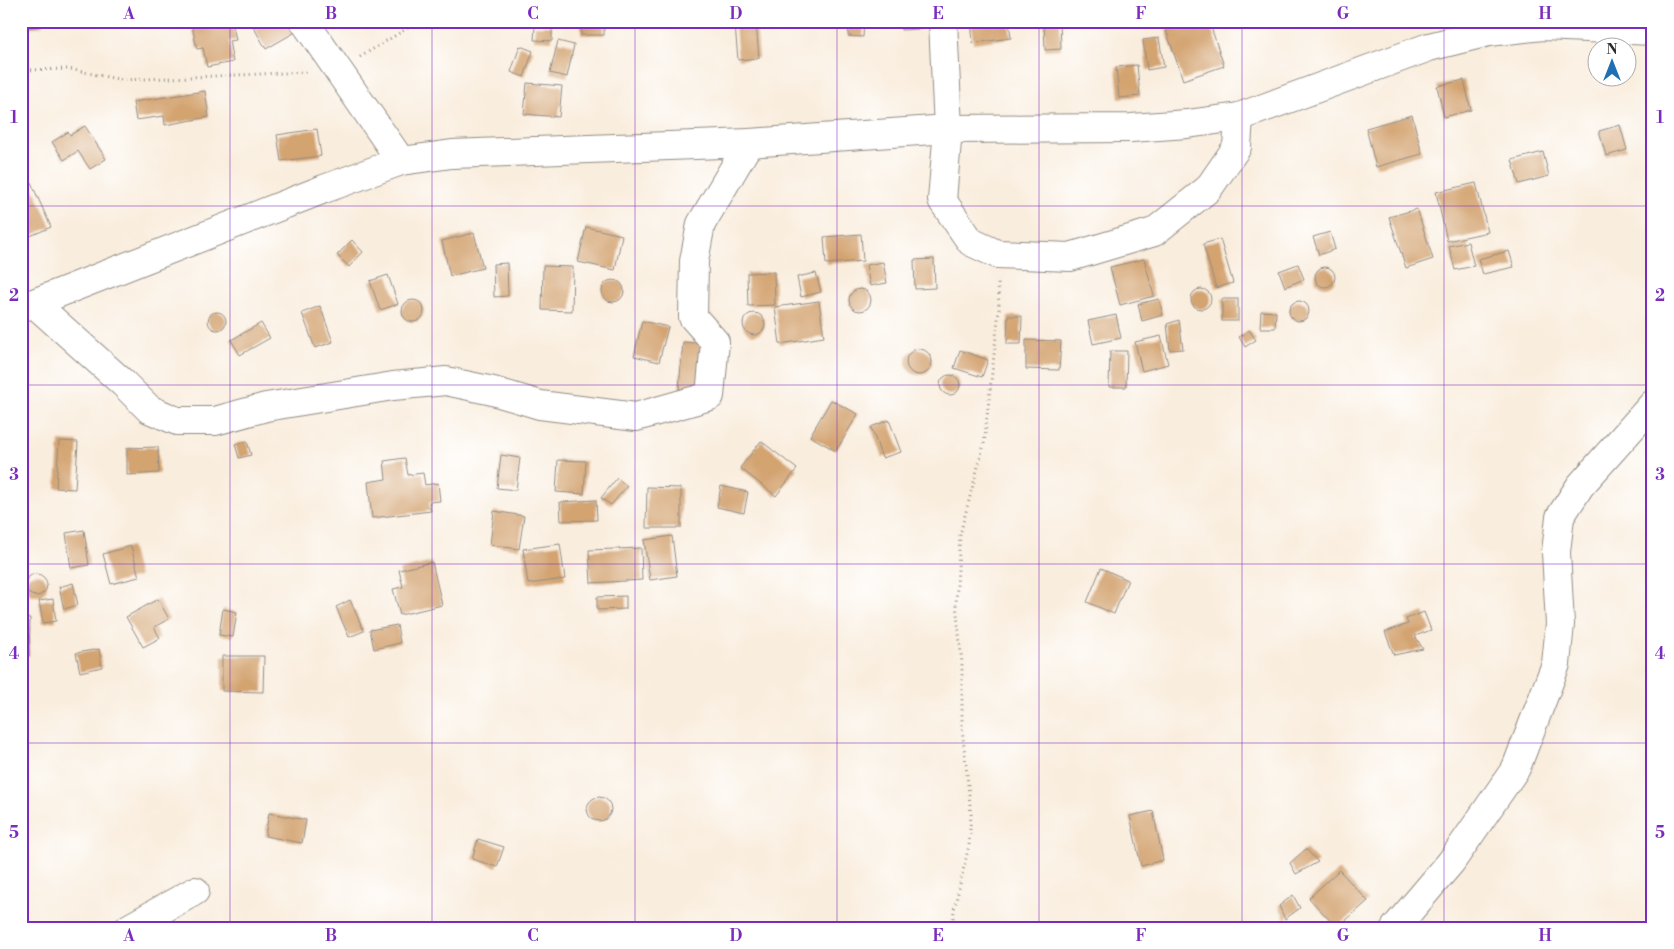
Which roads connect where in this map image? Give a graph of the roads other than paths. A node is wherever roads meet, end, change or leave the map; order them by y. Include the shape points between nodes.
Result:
1 (304, 21) edge
2 (943, 21) edge
3 (1653, 30) edge
4 (1239, 117) junction
5 (948, 129) junction
6 (749, 143) junction
7 (401, 161) junction
8 (28, 306) edge
9 (1653, 404) edge
10 (195, 891) dead end
11 (130, 928) edge
12 (1395, 928) edge

1 - 7 street
2 - 5 street
3 - 4 street via 1543,26 1489,32 1429,47
4 - 5 street via 1131,128
4 - 5 street via 1237,147 1208,189 1154,232 1070,258 997,254 971,242 942,200
5 - 6 street
6 - 7 street via 452,154
6 - 8 street via 701,224 694,261 693,318 715,342 710,396 636,417 540,405 446,381 393,386 266,407 216,422 177,421 148,409 123,383
7 - 8 street
9 - 12 street via 1580,486 1560,517 1556,552 1560,624 1556,664 1516,768 1451,862
10 - 11 street

